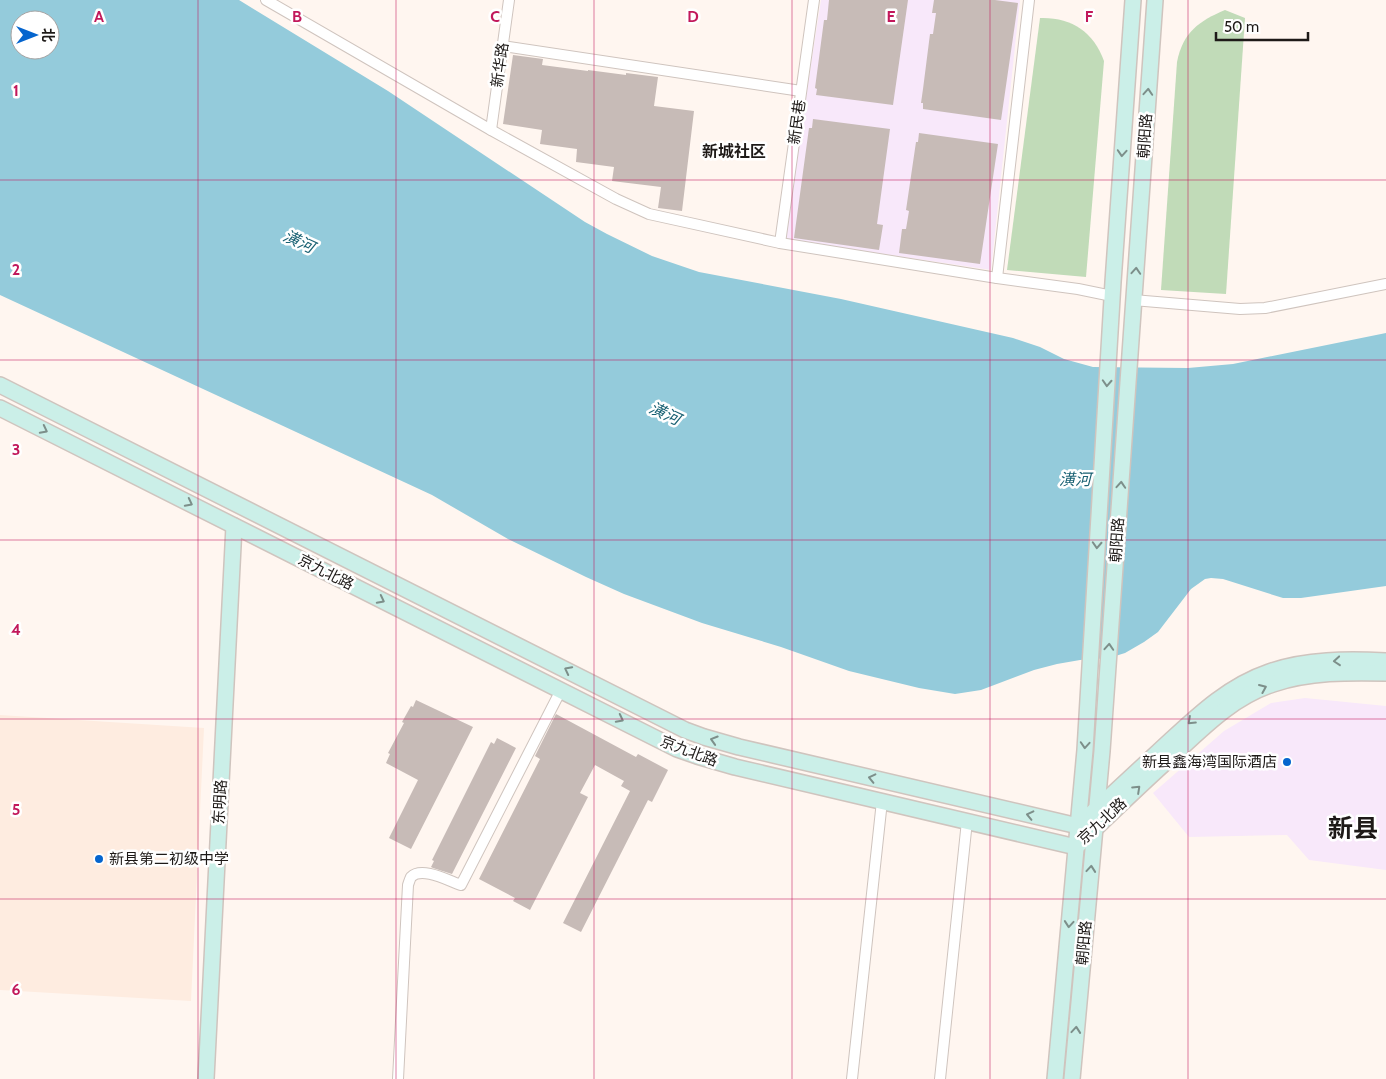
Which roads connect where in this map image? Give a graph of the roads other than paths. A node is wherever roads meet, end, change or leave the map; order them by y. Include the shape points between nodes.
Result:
1 (266, 0) edge
2 (509, 0) edge
3 (814, 0) edge
4 (1030, 0) edge
5 (1133, 0) edge
6 (1154, 0) edge
7 (503, 46) junction
8 (801, 91) junction
9 (491, 130) junction
10 (780, 243) junction
11 (997, 278) junction
12 (1386, 284) edge
13 (1112, 296) junction
14 (1133, 300) junction
15 (0, 385) edge
16 (0, 408) edge
17 (234, 526) junction
18 (1386, 661) edge
19 (1386, 674) edge
20 (561, 690) junction
21 (882, 801) junction
22 (1097, 808) junction
23 (967, 821) junction
24 (1078, 826) junction
25 (1095, 828) junction
26 (1076, 846) junction
27 (206, 1079) edge
28 (398, 1079) edge
29 (852, 1079) edge
30 (940, 1079) edge
31 (1054, 1079) edge
32 (1072, 1079) edge

1 - 9 street
2 - 7 street, 新华路
3 - 8 street, 新民巷
4 - 11 street
5 -> 13 main road, 朝阳路
14 -> 6 main road, 朝阳路
7 - 8 street
7 - 9 street, 新华路
8 - 10 street, 新民巷
9 - 10 street via 649,214
10 - 11 street
11 - 13 street
12 - 14 street via 1264,308
13 -> 24 main road, 朝阳路
22 -> 14 main road, 朝阳路
24 -> 15 main road, 京九北路 via 721,743 685,730
16 -> 17 main road, 京九北路
17 -> 20 main road, 京九北路
17 - 27 main road, 东明路
18 -> 22 main road, 京九北路 via 1308,663 1250,679 1203,710
25 -> 19 main road, 京九北路 via 1212,720 1248,695 1273,684 1309,676
20 -> 21 main road, 京九北路 via 658,740 697,756
20 - 28 street via 461,885 429,873 411,877
21 - 23 main road, 京九北路
21 - 29 street
22 - 24 main road, 京九北路
22 - 25 main road, 朝阳路
23 - 26 main road, 京九北路
23 - 30 street
24 - 26 main road, 朝阳路
25 - 26 main road, 京九北路
32 -> 25 main road, 朝阳路
26 -> 31 main road, 朝阳路

